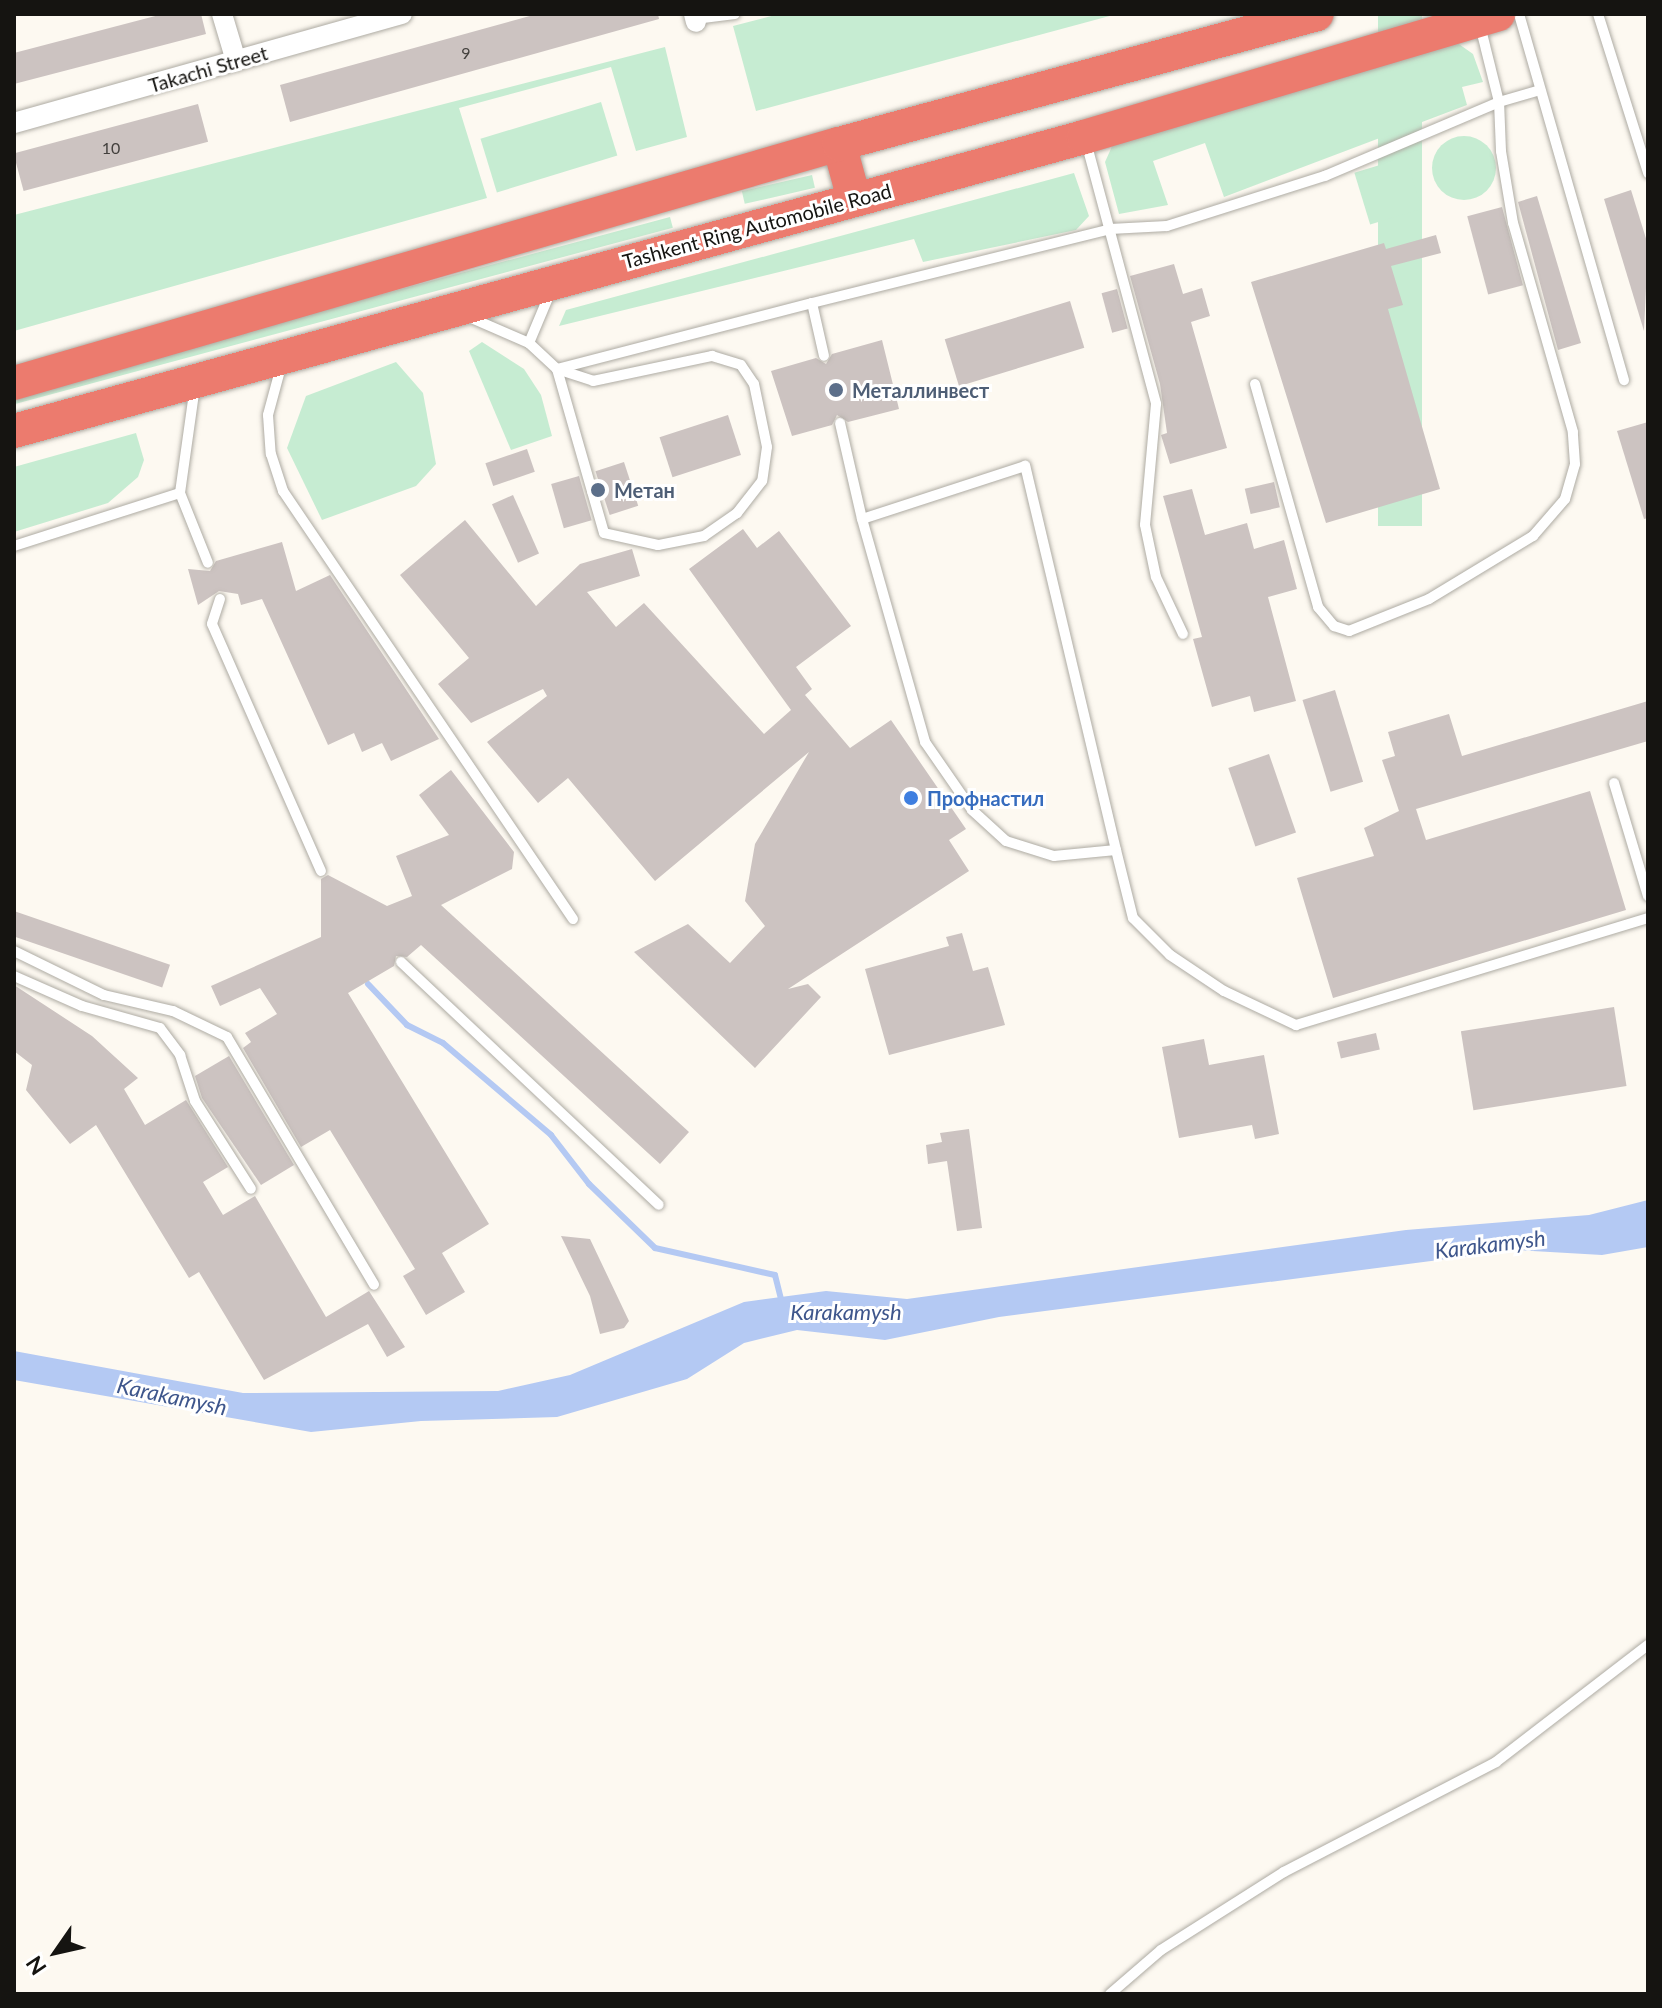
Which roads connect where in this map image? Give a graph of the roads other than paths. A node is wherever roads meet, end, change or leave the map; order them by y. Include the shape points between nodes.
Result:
1 (222, 14) edge
2 (402, 14) edge
3 (735, 14) edge
4 (1317, 14) edge
5 (1519, 14) edge
6 (1598, 14) edge
7 (1488, 17) edge
8 (695, 18) edge
9 (236, 61) junction
10 (1540, 90) junction
11 (1499, 102) junction
12 (14, 123) edge
13 (1084, 137) junction
14 (839, 144) junction
15 (1648, 173) edge
16 (692, 186) junction
17 (854, 199) junction
18 (1110, 229) junction
19 (706, 239) junction
20 (555, 281) junction
21 (812, 303) junction
22 (448, 310) junction
23 (529, 343) junction
24 (285, 354) junction
25 (824, 356) dead end
26 (557, 369) junction
27 (196, 380) junction
28 (1624, 380) dead end
29 (14, 383) edge
30 (1255, 384) dead end
31 (840, 423) dead end
32 (14, 431) edge
33 (180, 493) junction
34 (862, 519) junction
35 (14, 546) edge
36 (208, 563) dead end
37 (220, 599) dead end
38 (1183, 634) dead end
39 (1614, 783) dead end
40 (1116, 850) junction
41 (321, 871) dead end
42 (1648, 896) edge
43 (1648, 918) edge
44 (573, 919) dead end
45 (14, 951) edge
46 (401, 962) dead end
47 (14, 976) edge
48 (251, 1189) dead end
49 (659, 1205) dead end
50 (374, 1285) dead end
51 (1648, 1645) edge
52 (1110, 1994) edge

1 - 9 street
2 - 9 street, Takachi Street
3 - 8 lane
4 - 14 highway
5 - 10 lane
6 - 15 lane
7 - 11 lane
7 - 13 highway, Tashkent Ring Automobile Road
9 - 12 street, Takachi Street
10 - 11 lane
10 - 28 lane
11 - 18 lane via 1325,176 1167,226
11 - 30 lane via 1513,223 1573,432 1575,464 1565,499 1533,536 1429,599 1349,631 1334,626 1318,607
13 - 17 highway, Tashkent Ring Automobile Road
13 - 18 lane
14 - 16 highway
14 - 17 highway
16 - 19 highway
16 - 29 highway
17 - 19 highway, Tashkent Ring Automobile Road
18 - 21 lane
18 - 38 lane via 1156,404 1144,497 1148,538 1156,577
19 - 20 highway, Tashkent Ring Automobile Road
20 - 22 highway, Tashkent Ring Automobile Road
20 - 23 lane
21 - 25 lane
21 - 26 lane
22 - 23 lane
22 - 24 highway, Tashkent Ring Automobile Road
23 - 26 lane
24 - 27 highway, Tashkent Ring Automobile Road
24 - 44 lane via 268,415 271,454 283,491
26 - 26 lane via 593,381 712,356 741,365 754,384 767,447 762,481 737,513 704,536 658,545 604,533
27 - 32 highway, Tashkent Ring Automobile Road
27 - 33 lane
31 - 34 lane
33 - 35 lane
33 - 36 lane
34 - 40 lane via 925,742 972,810 1006,841 1054,856
34 - 40 lane via 1025,466
37 - 41 lane via 212,624
39 - 42 lane
40 - 43 lane via 1133,918 1170,955 1224,991 1296,1025
45 - 50 lane via 104,995 173,1011 227,1037
46 - 49 lane
47 - 48 lane via 82,1006 160,1028 180,1055 195,1101
51 - 52 lane via 1496,1762 1284,1872 1161,1950

